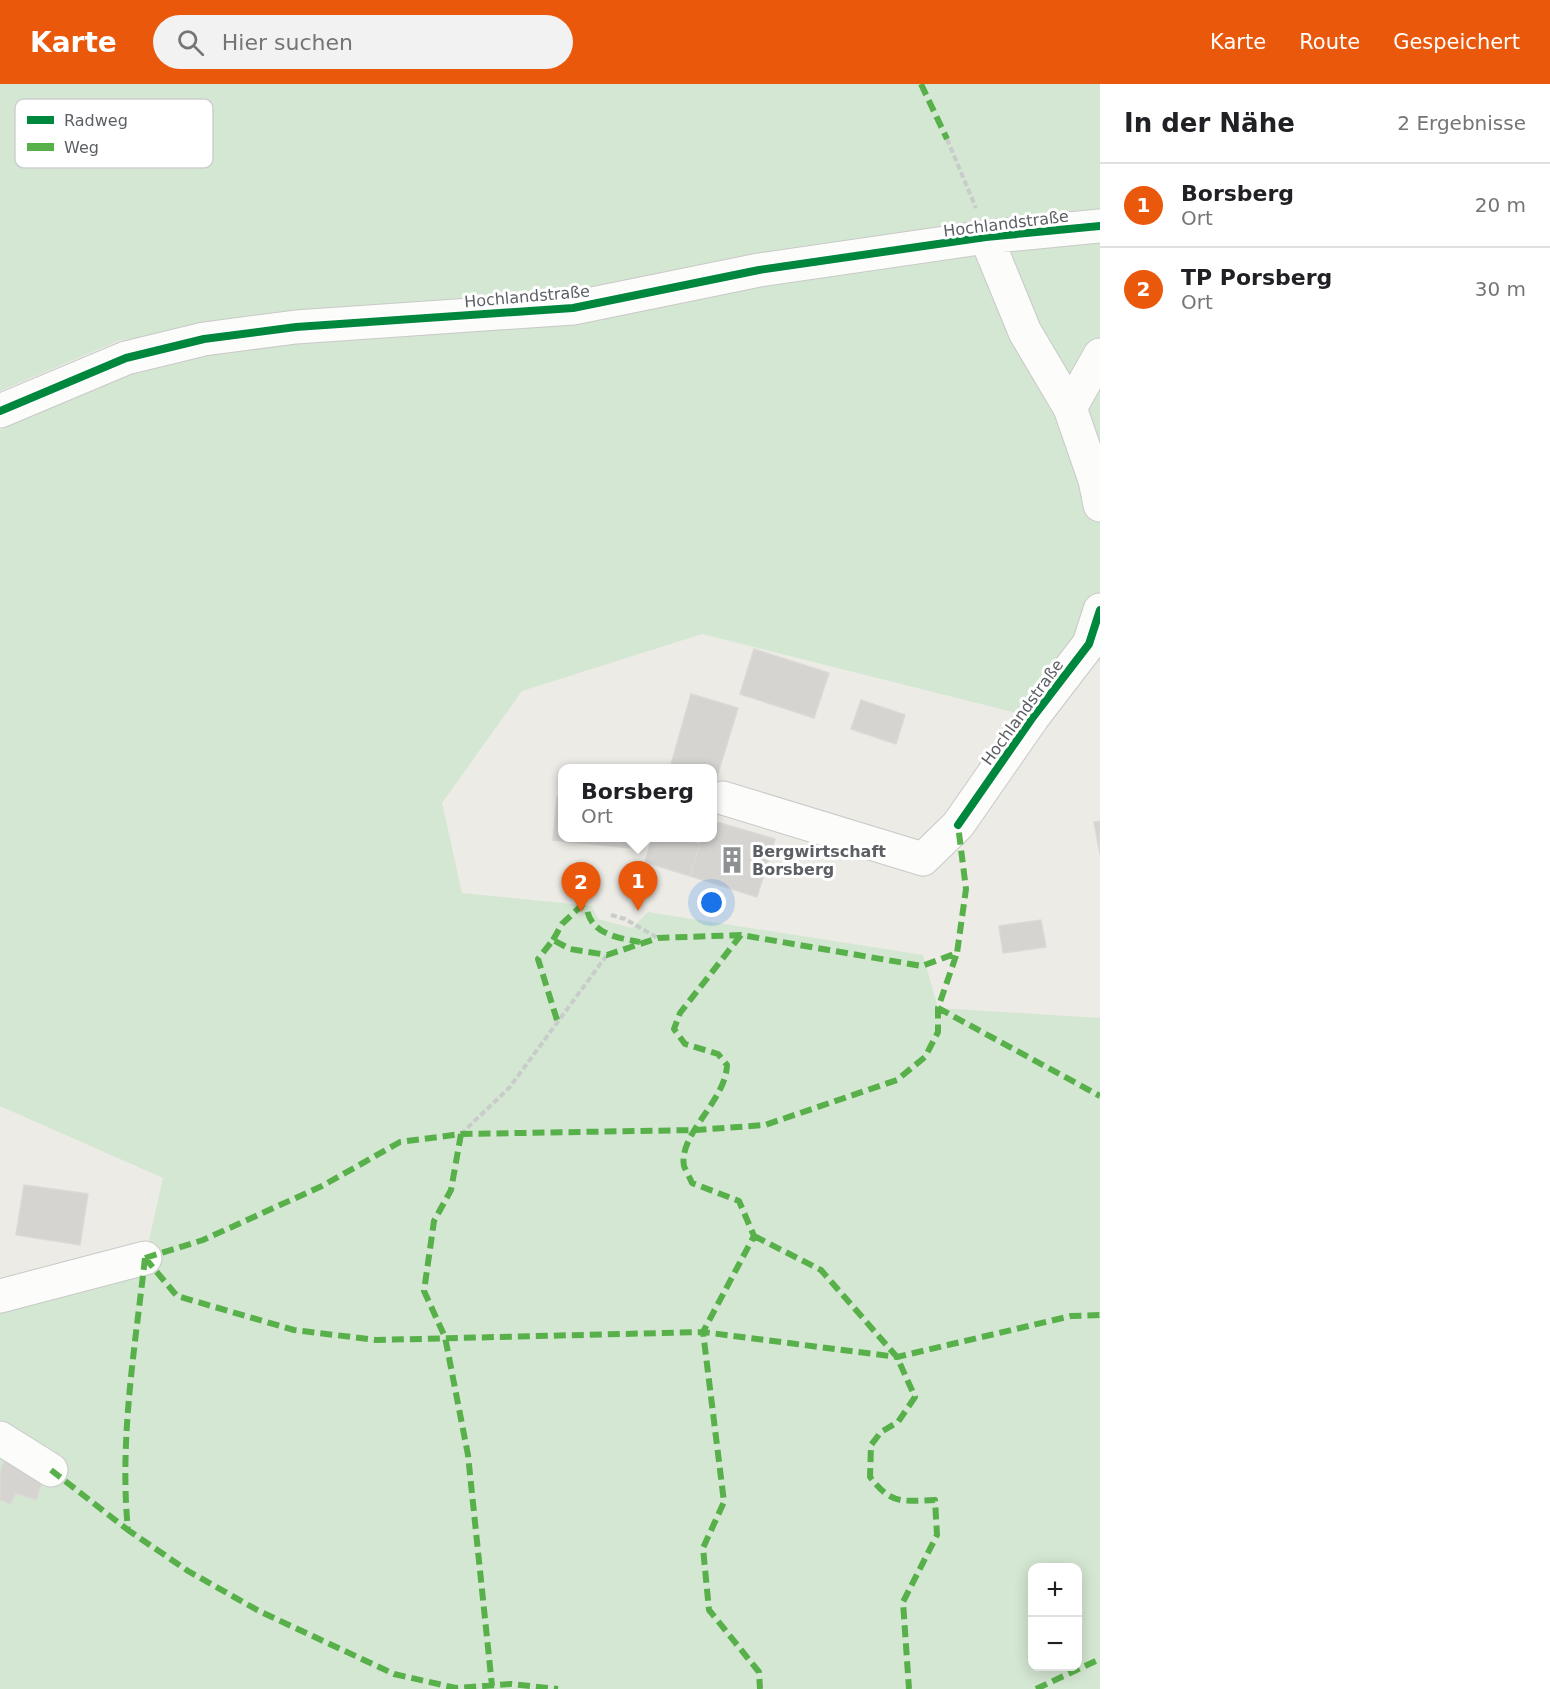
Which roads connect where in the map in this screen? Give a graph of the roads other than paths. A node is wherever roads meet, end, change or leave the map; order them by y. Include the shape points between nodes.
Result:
1 (1100, 226) edge
2 (986, 237) junction
3 (1100, 355) edge
4 (1070, 408) junction
5 (0, 411) edge
6 (1100, 505) edge
7 (1100, 610) edge
8 (723, 798) dead end
9 (145, 1258) dead end
10 (0, 1296) edge
11 (0, 1438) edge
12 (51, 1470) dead end

1 - 2 street, Hochlandstraße
2 - 4 street, Hochlandstraße via 1025,332
2 - 5 street, Hochlandstraße via 759,270 573,308 285,328 204,339 126,358
3 - 4 street
4 - 6 street, Hochlandstraße
7 - 8 street, Hochlandstraße via 1089,644 958,825 923,859
9 - 10 street
11 - 12 street

